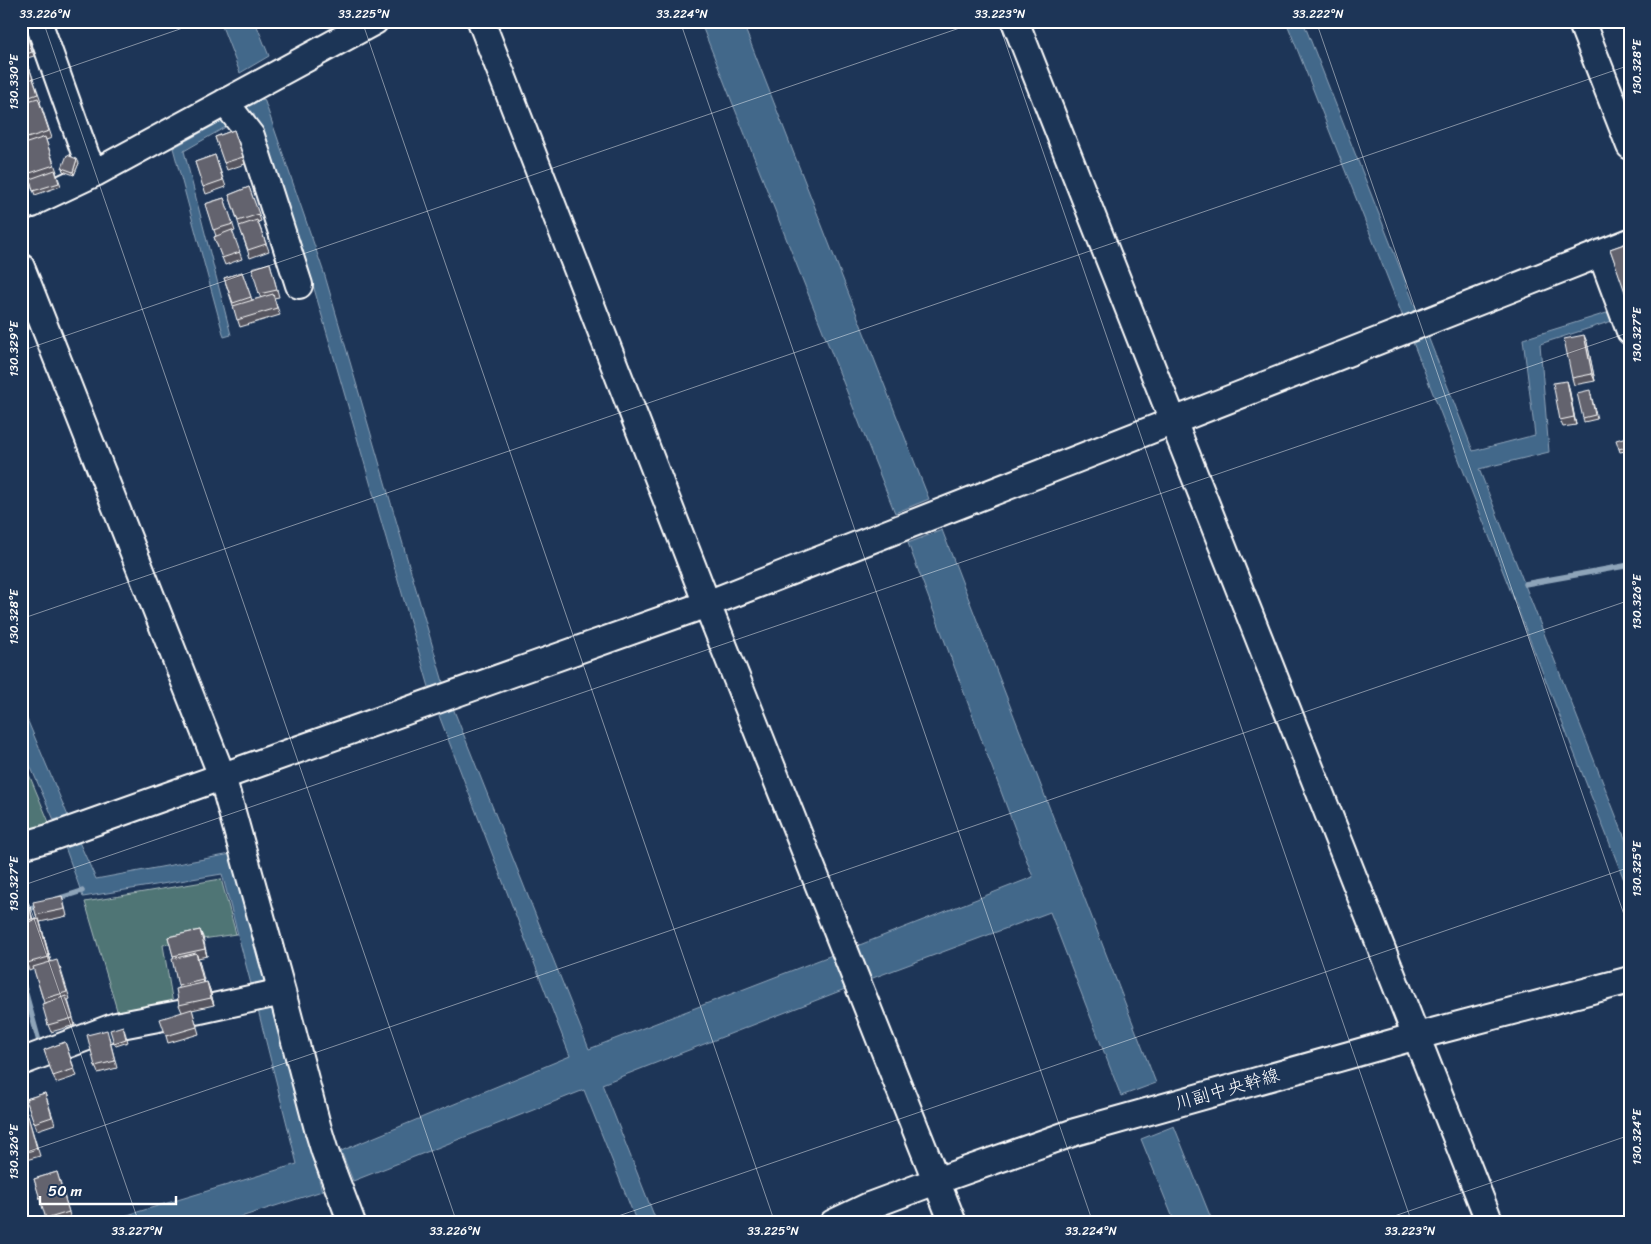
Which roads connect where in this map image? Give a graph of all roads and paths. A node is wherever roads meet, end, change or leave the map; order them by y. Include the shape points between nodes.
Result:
1 (38, 21) edge
2 (375, 21) edge
3 (481, 21) edge
4 (1015, 21) edge
5 (1581, 21) edge
6 (225, 102) junction
7 (1630, 146) edge
8 (21, 172) edge
9 (95, 173) junction
10 (27, 206) edge
11 (1630, 242) edge
12 (1601, 253) junction
13 (21, 268) edge
14 (299, 285) dead end
15 (1630, 331) edge
16 (1173, 422) junction
17 (707, 604) junction
18 (222, 776) junction
19 (21, 846) edge
20 (1630, 980) edge
21 (282, 992) junction
22 (1417, 1036) junction
23 (21, 1062) edge
24 (936, 1180) junction
25 (352, 1223) edge
26 (833, 1223) edge
27 (953, 1223) edge
28 (1490, 1223) edge

1 - 9 street
2 - 6 street
3 - 17 street
4 - 16 street
5 - 7 street
6 - 9 street
6 - 14 street via 250,136
8 - 10 street
9 - 10 street
11 - 12 street
12 - 15 street
12 - 16 street
13 - 18 street
16 - 17 street
16 - 22 street
17 - 18 street
17 - 24 street
18 - 19 street
18 - 21 street
20 - 22 street, 川副中央幹線
21 - 23 street via 116,1026
21 - 25 street via 325,1152
22 - 24 street, 川副中央幹線 via 1076,1132
22 - 28 street
24 - 26 street, 川副中央幹線
24 - 27 street

